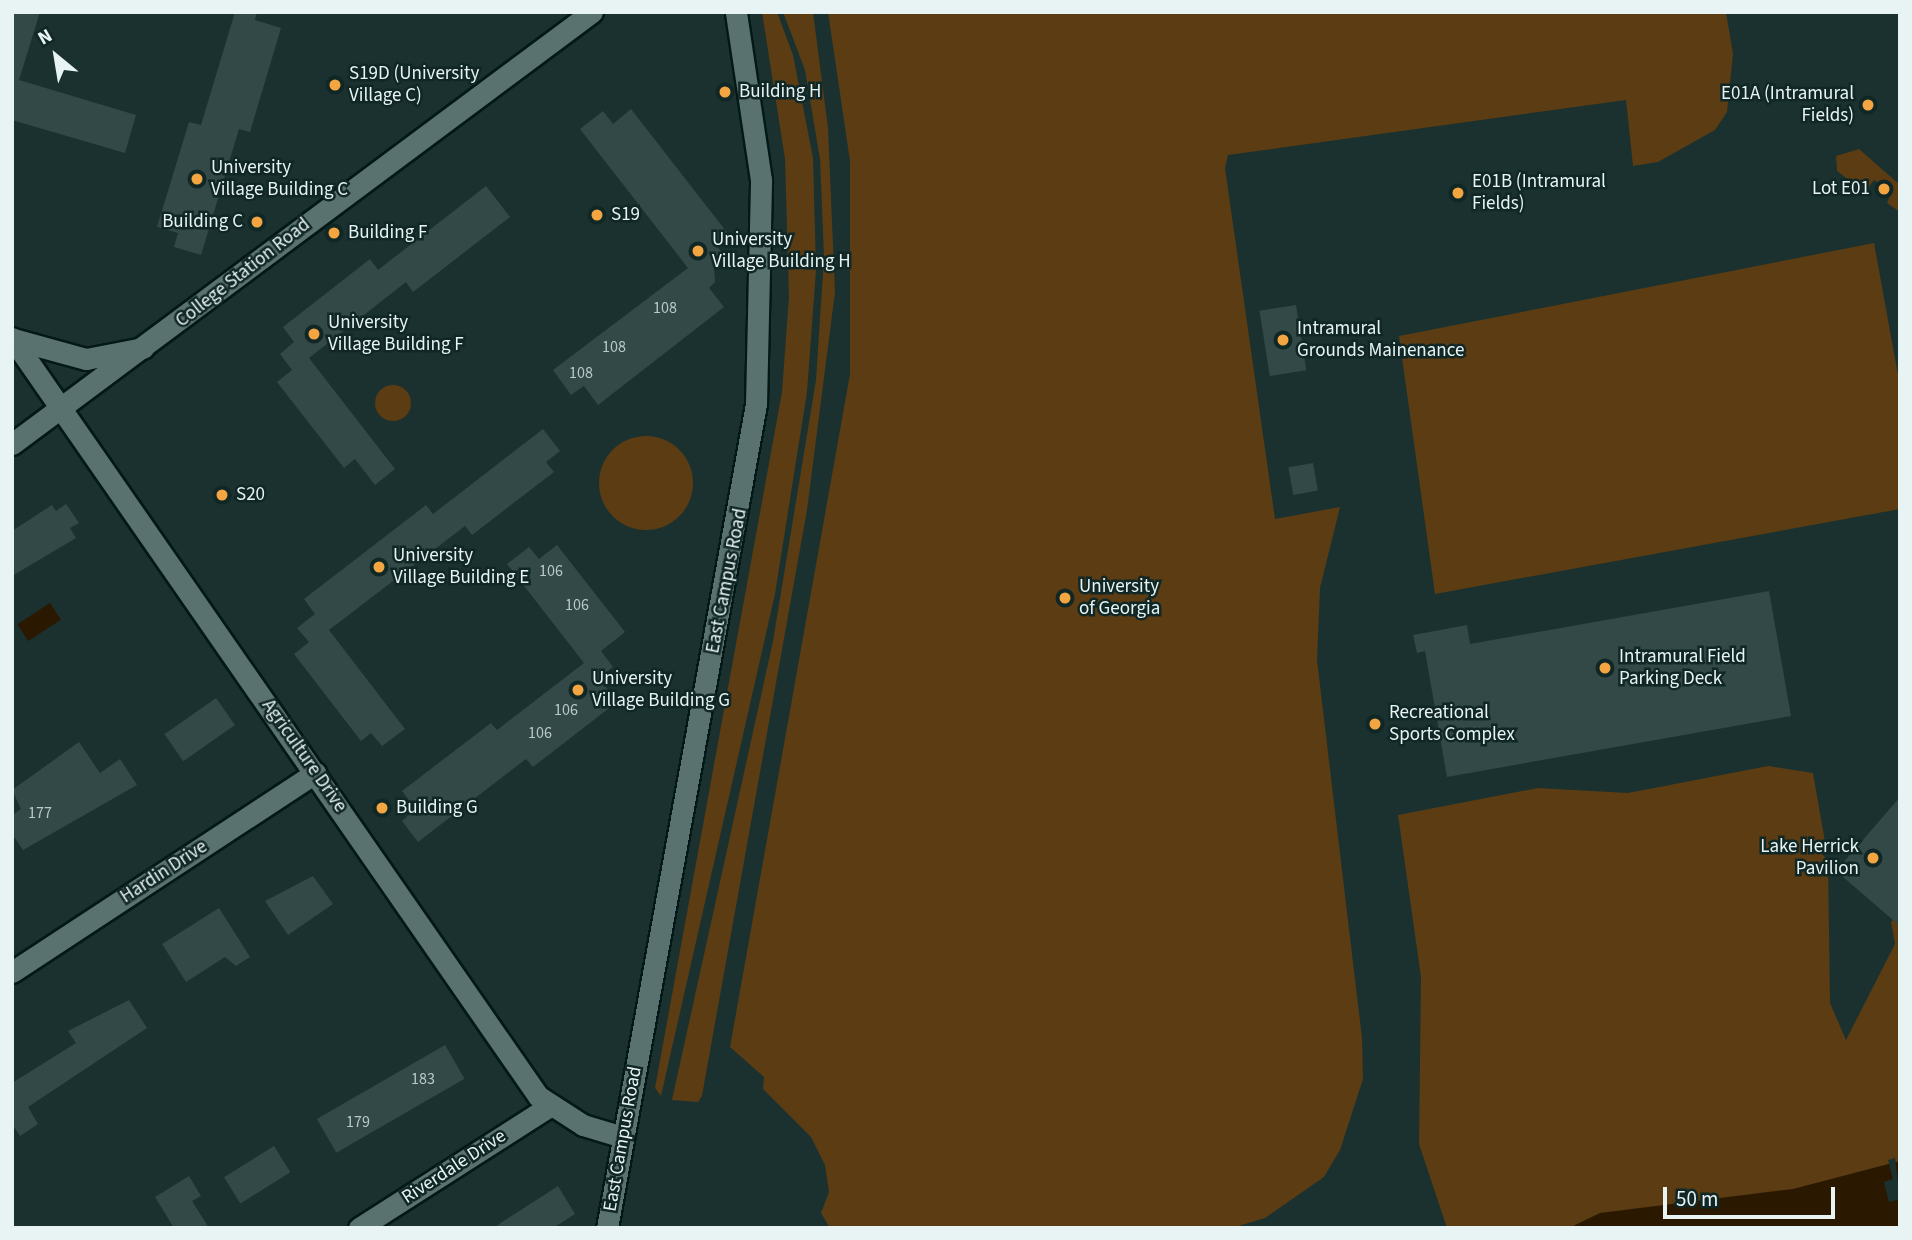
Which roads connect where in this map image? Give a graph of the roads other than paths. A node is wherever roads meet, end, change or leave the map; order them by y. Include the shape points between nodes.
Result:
1 (592, 12) edge
2 (736, 12) edge
3 (13, 339) edge
4 (148, 346) junction
5 (64, 410) junction
6 (12, 444) edge
7 (315, 773) junction
8 (12, 972) edge
9 (550, 1106) junction
10 (623, 1137) junction
11 (359, 1228) edge
12 (607, 1228) edge

1 - 4 street, College Station Road
2 - 10 street, East Campus Road via 761,180 756,404
3 - 4 street via 86,359
3 - 5 street, Agriculture Drive
4 - 5 street, College Station Road
5 - 6 street, College Station Road
5 - 7 street, Agriculture Drive
7 - 8 street, Hardin Drive
7 - 9 street, Agriculture Drive
9 - 10 street, Agriculture Drive via 583,1125
9 - 11 street, Riverdale Drive
10 - 12 street, East Campus Road

